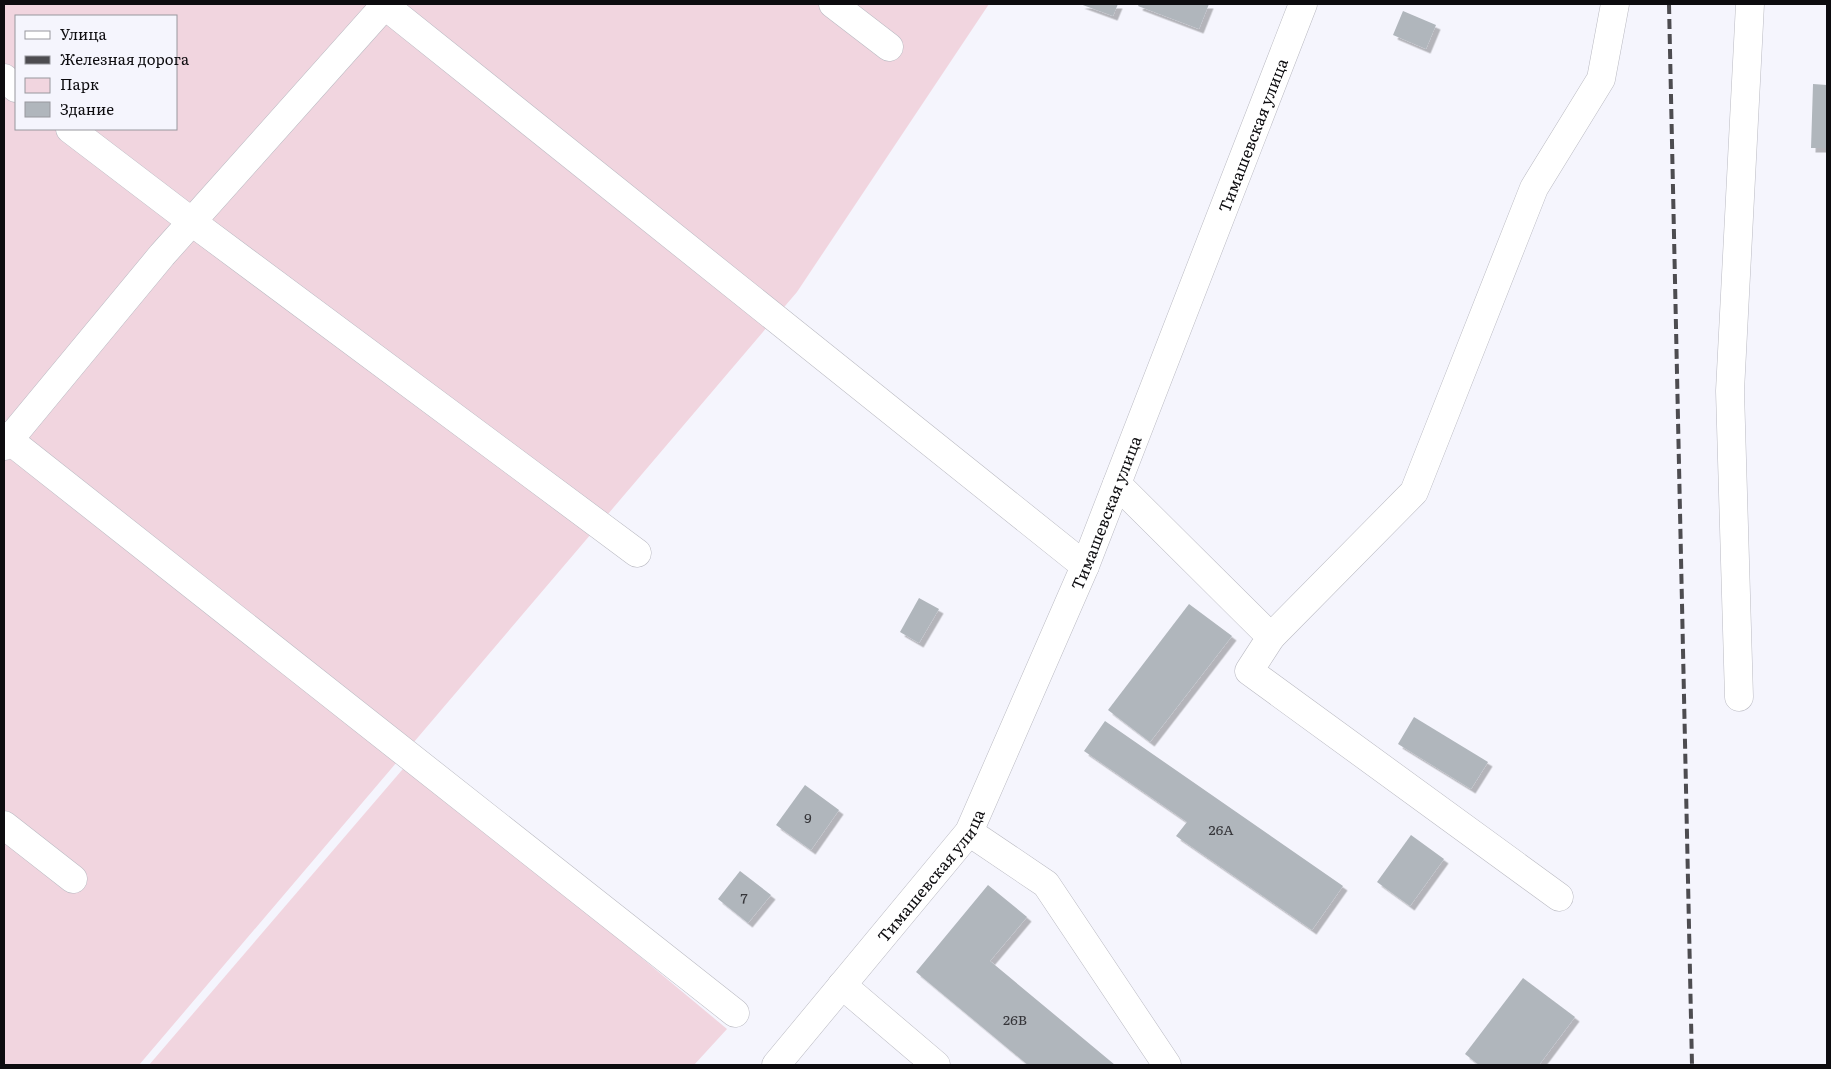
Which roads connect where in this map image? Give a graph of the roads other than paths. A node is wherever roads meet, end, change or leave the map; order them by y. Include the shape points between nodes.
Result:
1 (385, 4) edge
2 (833, 4) edge
3 (1303, 4) edge
4 (1615, 4) edge
5 (1750, 4) edge
6 (889, 47) dead end
7 (4, 78) edge
8 (15, 87) edge
9 (71, 130) edge
10 (192, 222) junction
11 (6, 441) edge
12 (1117, 484) junction
13 (637, 553) dead end
14 (1085, 566) junction
15 (1271, 637) junction
16 (1739, 697) dead end
17 (4, 825) edge
18 (969, 832) junction
19 (73, 879) dead end
20 (1559, 897) dead end
21 (842, 985) junction
22 (735, 1013) dead end
23 (776, 1065) edge
24 (936, 1065) edge
25 (1167, 1065) edge

1 - 10 street
1 - 14 street
2 - 6 street
3 - 12 street, Тимашевская улица
4 - 15 street via 1601,79 1534,188 1414,492
5 - 16 street via 1730,391
7 - 8 street
9 - 10 street
10 - 11 street
10 - 13 street
11 - 22 street
12 - 14 street, Тимашевская улица
12 - 15 street
14 - 18 street, Тимашевская улица
15 - 20 street via 1249,671
17 - 19 street
18 - 21 street, Тимашевская улица
18 - 25 street via 1046,884
21 - 23 street, Тимашевская улица
21 - 24 street

